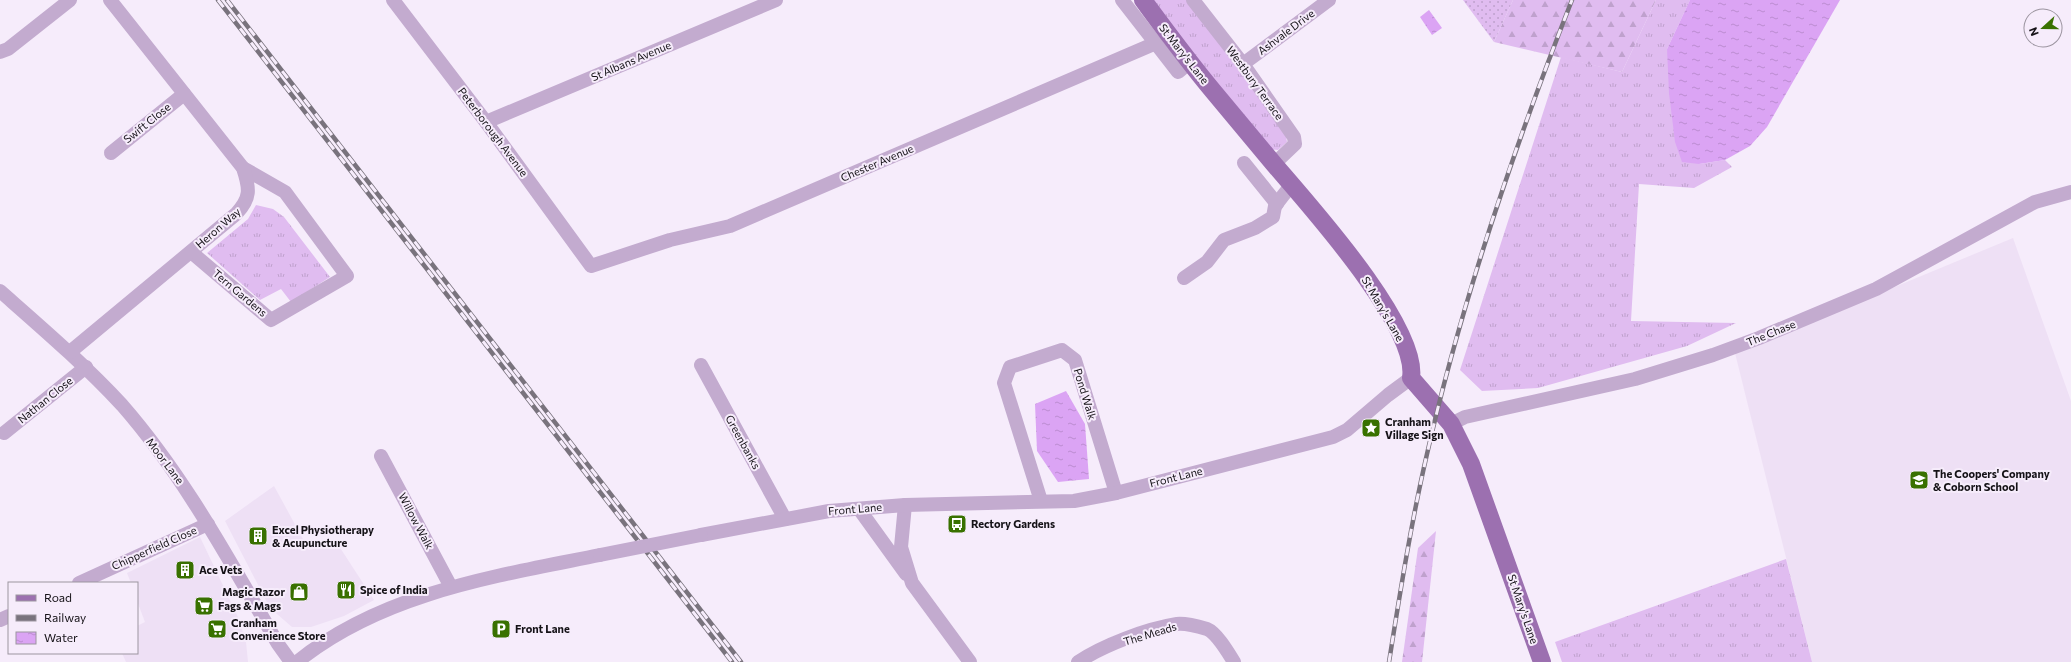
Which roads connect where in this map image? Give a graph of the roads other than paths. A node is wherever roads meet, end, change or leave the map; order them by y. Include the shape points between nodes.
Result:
1 (70, 0) edge
2 (110, 0) edge
3 (393, 0) edge
4 (776, 0) edge
5 (1122, 0) edge
6 (1143, 0) edge
7 (1193, 0) edge
8 (1330, 0) edge
9 (1156, 43) junction
10 (0, 52) edge
11 (1190, 62) junction
12 (1243, 64) junction
13 (184, 94) junction
14 (486, 122) junction
15 (110, 153) dead end
16 (1244, 163) dead end
17 (1274, 164) junction
18 (243, 168) junction
19 (1292, 184) junction
20 (2071, 192) edge
21 (1277, 204) junction
22 (191, 252) junction
23 (591, 266) joint
24 (1184, 278) dead end
25 (0, 291) edge
26 (70, 352) junction
27 (701, 365) dead end
28 (86, 367) junction
29 (1411, 378) junction
30 (1451, 424) junction
31 (4, 433) dead end
32 (381, 456) dead end
33 (1116, 493) junction
34 (1041, 502) junction
35 (905, 505) junction
36 (859, 509) junction
37 (785, 519) junction
38 (208, 524) junction
39 (81, 582) edge
40 (912, 583) junction
41 (451, 587) junction
42 (291, 662) edge
43 (297, 662) edge
44 (970, 662) edge
45 (1078, 662) edge
46 (1234, 662) edge
47 (1542, 662) edge

1 - 10 street via 8,50
2 - 13 street, Heron Way
3 - 14 street, Peterborough Avenue
4 - 14 street, St Albans Avenue
5 - 9 street
6 - 11 main road, St Mary's Lane
7 - 12 street, Westbury Terrace
8 - 12 street, Ashvale Drive
9 - 11 street via 1178,72
9 - 23 street, Chester Avenue via 730,226 670,240
11 - 17 main road, St Mary's Lane
12 - 17 street, Westbury Terrace via 1294,137 1295,144 1292,149
13 - 15 street, Swift Close
13 - 18 street, Heron Way
14 - 23 street, Peterborough Avenue
16 - 21 street
17 - 19 main road, St Mary's Lane
18 - 22 street, Heron Way via 249,186 246,203
18 - 22 street, Tern Gardens via 284,192 347,276 271,320
19 - 21 street
19 - 29 main road, St Mary's Lane via 1349,254 1376,292 1408,352 1413,368
20 - 30 street, The Chase via 2035,202 1876,289 1759,338 1635,379 1465,417
21 - 24 street via 1273,218 1224,240 1207,262
22 - 26 street, Heron Way
25 - 26 street, Moor Lane
26 - 28 street, Moor Lane
27 - 37 street, Greenbanks
28 - 31 street, Nathan Close
28 - 38 street, Moor Lane via 123,407 153,445
29 - 30 main road, St Mary's Lane
29 - 33 street, Front Lane via 1347,430 1333,437
30 - 47 main road, St Mary's Lane via 1471,464
32 - 41 street, Willow Walk
33 - 34 street, Front Lane via 1074,501
33 - 34 street, Pond Walk via 1075,360 1062,350 1010,368 1004,383
34 - 35 street, Front Lane
35 - 36 street, Front Lane
35 - 40 street via 901,547
36 - 37 street, Front Lane via 829,511
36 - 40 street
37 - 41 street, Front Lane, bridge
38 - 39 street, Chipperfield Close
38 - 42 street, Moor Lane
40 - 44 street
41 - 43 street, Front Lane via 396,607 338,633
45 - 46 street, The Meads via 1138,635 1179,624 1209,630

